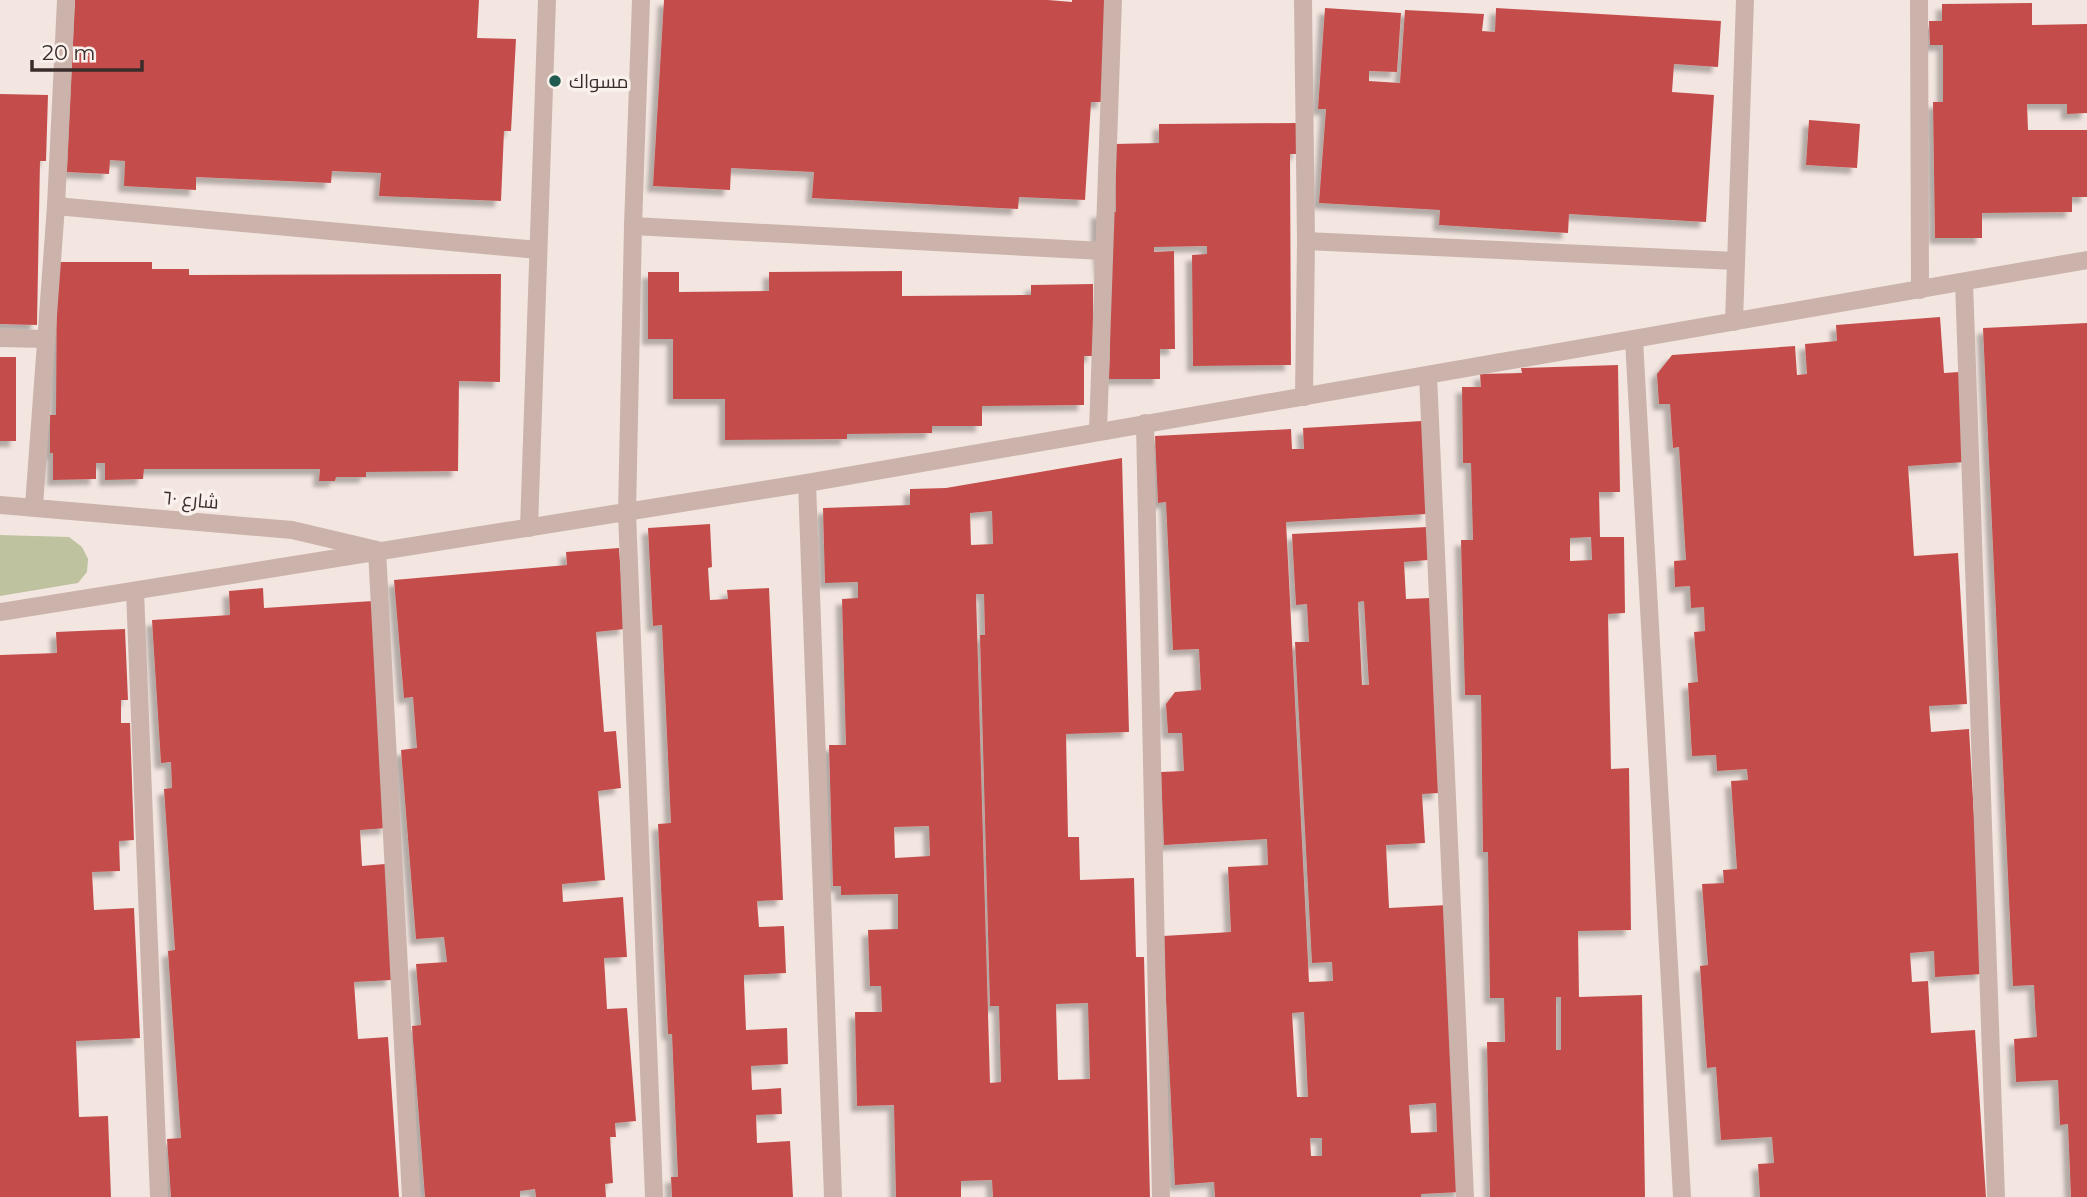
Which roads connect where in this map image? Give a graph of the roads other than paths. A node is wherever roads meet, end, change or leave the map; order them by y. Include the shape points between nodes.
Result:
1 (66, 0) edge
2 (547, 0) edge
3 (641, 0) edge
4 (1113, 0) edge
5 (1303, 0) edge
6 (1745, 0) edge
7 (1919, 0) edge
8 (56, 206) junction
9 (633, 226) junction
10 (1306, 241) junction
11 (538, 250) junction
12 (1104, 251) junction
13 (2087, 260) edge
14 (1736, 261) junction
15 (1964, 282) junction
16 (1920, 290) junction
17 (1734, 322) junction
18 (0, 338) edge
19 (46, 339) junction
20 (1634, 340) junction
21 (1428, 376) junction
22 (1304, 397) junction
23 (1145, 423) junction
24 (1098, 431) junction
25 (807, 483) junction
26 (0, 505) edge
27 (34, 506) junction
28 (626, 513) junction
29 (529, 528) junction
30 (377, 550) junction
31 (135, 591) junction
32 (0, 612) edge
33 (159, 1197) edge
34 (411, 1197) edge
35 (654, 1197) edge
36 (832, 1197) edge
37 (1161, 1197) edge
38 (1465, 1197) edge
39 (1682, 1197) edge
40 (1996, 1197) edge

1 - 8 street
2 - 11 street
3 - 9 street
4 - 12 street
5 - 10 street
6 - 14 street
7 - 16 street
8 - 11 street
8 - 19 street
9 - 12 street
9 - 28 street
10 - 14 street
10 - 22 street
11 - 29 street
12 - 24 street
13 - 15 street
14 - 17 street
15 - 16 street
15 - 40 street
16 - 17 street
17 - 20 street
18 - 19 street
19 - 27 street
20 - 21 street
20 - 39 street
21 - 22 street
21 - 38 street
22 - 23 street
23 - 24 street
23 - 37 street
24 - 25 street
25 - 28 street
25 - 36 street
26 - 27 street, شارع ٦٠
27 - 30 street, شارع ٦٠ via 292,530
28 - 29 street
28 - 35 street
29 - 30 street
30 - 31 street
30 - 34 street
31 - 32 street
31 - 33 street

